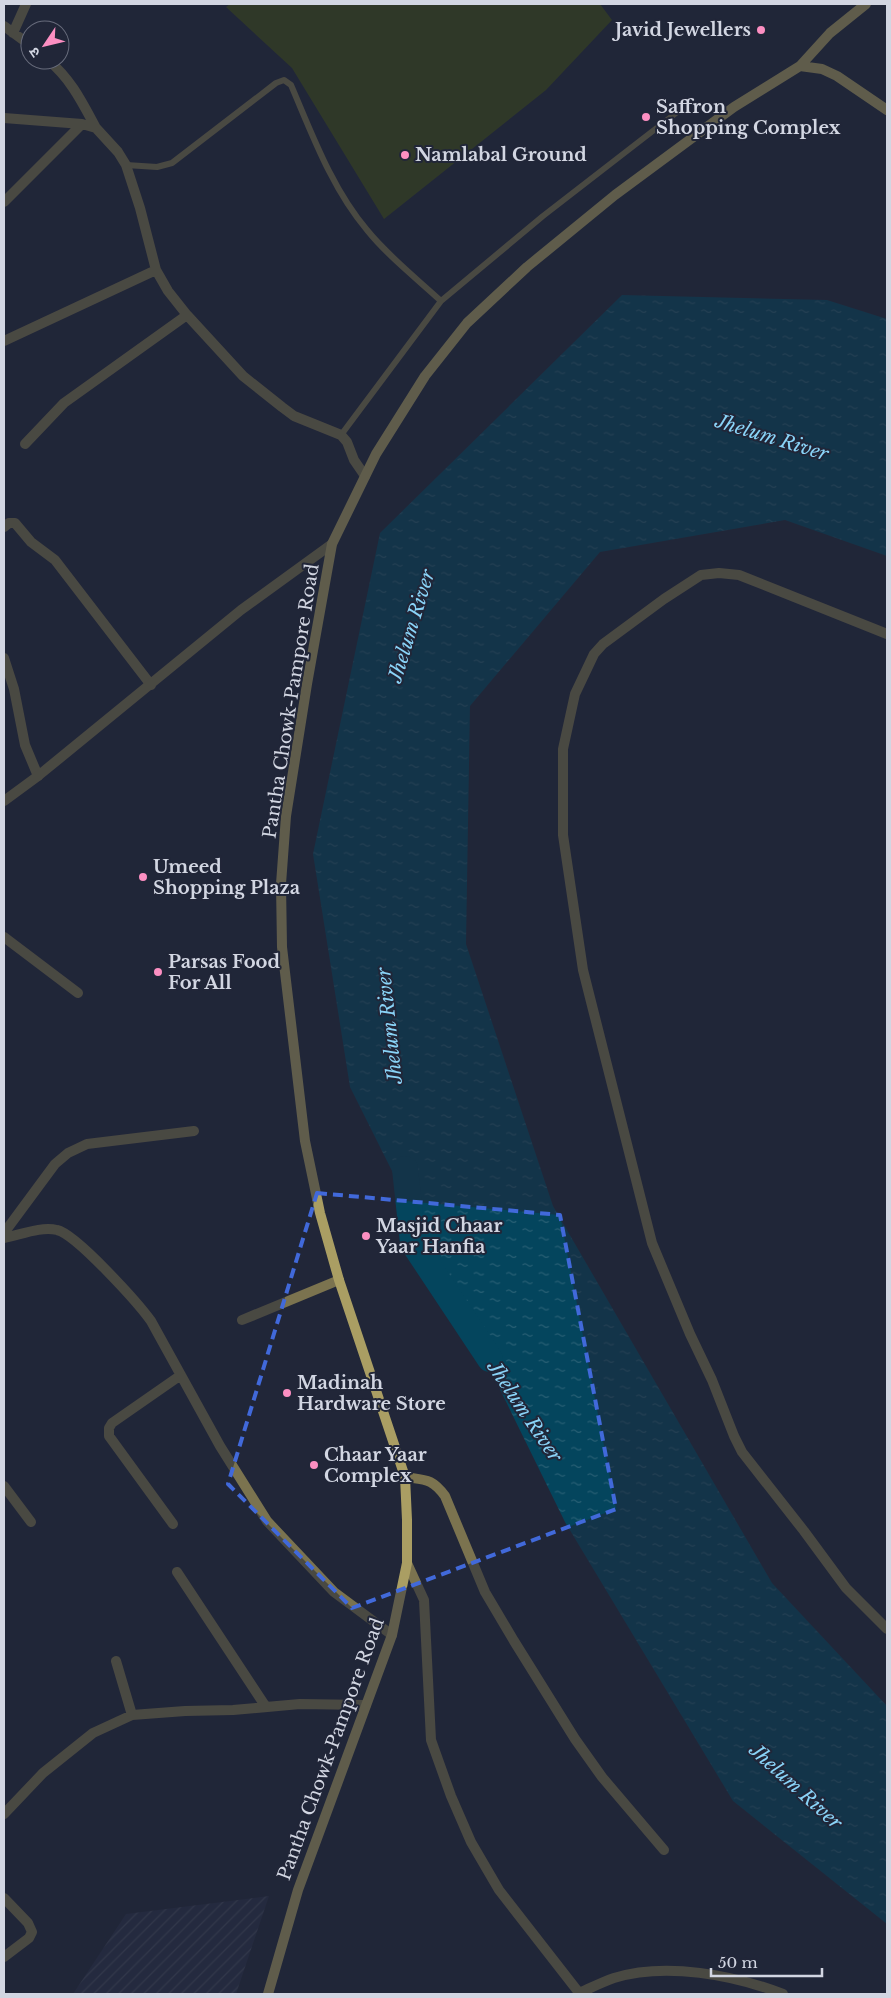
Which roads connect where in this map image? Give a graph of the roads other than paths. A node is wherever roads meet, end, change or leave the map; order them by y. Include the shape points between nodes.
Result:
1 (26, 4) edge
2 (866, 4) edge
3 (4, 26) edge
4 (13, 33) junction
5 (20, 38) edge
6 (800, 66) junction
7 (59, 70) edge
8 (887, 110) edge
9 (676, 114) dead end
10 (4, 118) edge
11 (82, 124) junction
12 (96, 128) junction
13 (126, 165) junction
14 (4, 202) edge
15 (156, 270) junction
16 (441, 301) junction
17 (187, 314) junction
18 (4, 341) edge
19 (341, 435) junction
20 (24, 444) dead end
21 (365, 476) junction
22 (4, 527) edge
23 (332, 544) junction
24 (887, 634) edge
25 (4, 658) edge
26 (151, 685) junction
27 (38, 776) junction
28 (4, 801) edge
29 (4, 936) edge
30 (78, 993) dead end
31 (194, 1130) dead end
32 (4, 1233) edge
33 (4, 1238) edge
34 (339, 1280) junction
35 (242, 1320) dead end
36 (181, 1375) junction
37 (405, 1477) junction
38 (4, 1486) edge
39 (31, 1522) dead end
40 (174, 1524) dead end
41 (407, 1563) junction
42 (177, 1572) dead end
43 (887, 1629) edge
44 (392, 1635) junction
45 (116, 1661) dead end
46 (366, 1705) junction
47 (266, 1707) junction
48 (132, 1715) junction
49 (4, 1814) edge
50 (664, 1850) dead end
51 (4, 1898) edge
52 (4, 1957) edge
53 (268, 1994) edge
54 (579, 1994) edge
55 (783, 1994) edge

1 - 4 street
2 - 6 main road, Pantha Chowk-Pampore Road via 830,33
3 - 4 street
4 - 5 street
6 - 8 main road via 822,69 837,76
6 - 21 main road, Pantha Chowk-Pampore Road via 734,107 615,195 527,267 444,350
7 - 12 street via 75,88
9 - 16 lane via 543,216
10 - 11 street
11 - 12 street
11 - 14 street
12 - 13 street
13 - 15 street
13 - 16 lane via 157,167 172,163 284,80 291,86 346,201 366,230
15 - 17 street
15 - 18 street
16 - 19 lane
17 - 19 street via 243,376 282,408
17 - 20 street via 64,403
19 - 21 street
21 - 23 main road, Pantha Chowk-Pampore Road
22 - 26 street via 14,524 30,542 55,560
23 - 26 street via 242,610
23 - 34 main road, Pantha Chowk-Pampore Road via 286,816 281,884 282,948 305,1141 320,1213
24 - 43 street via 739,574 719,572 701,575 614,635 594,654 575,694 563,748 563,835 583,970 652,1243 664,1276 742,1452 846,1588
25 - 27 street via 25,744
26 - 27 street
27 - 28 street
29 - 30 street
31 - 32 street via 87,1144 68,1153 55,1164
33 - 36 street via 50,1228 69,1234 140,1305
34 - 35 street
34 - 37 main road, Pantha Chowk-Pampore Road
36 - 40 street via 112,1423 108,1431
36 - 44 street via 267,1521 334,1592
37 - 41 main road, Pantha Chowk-Pampore Road
37 - 50 street via 438,1485 485,1592 575,1740
38 - 39 street
41 - 44 main road, Pantha Chowk-Pampore Road
41 - 54 street via 424,1600 431,1740 451,1796 471,1842 499,1890
42 - 47 street
44 - 46 main road, Pantha Chowk-Pampore Road
45 - 48 street
46 - 47 street
46 - 53 main road, Pantha Chowk-Pampore Road via 298,1890
47 - 48 street
48 - 49 street via 93,1733 44,1773
51 - 52 street via 28,1923 32,1932
54 - 55 street via 615,1978 682,1972 720,1976

